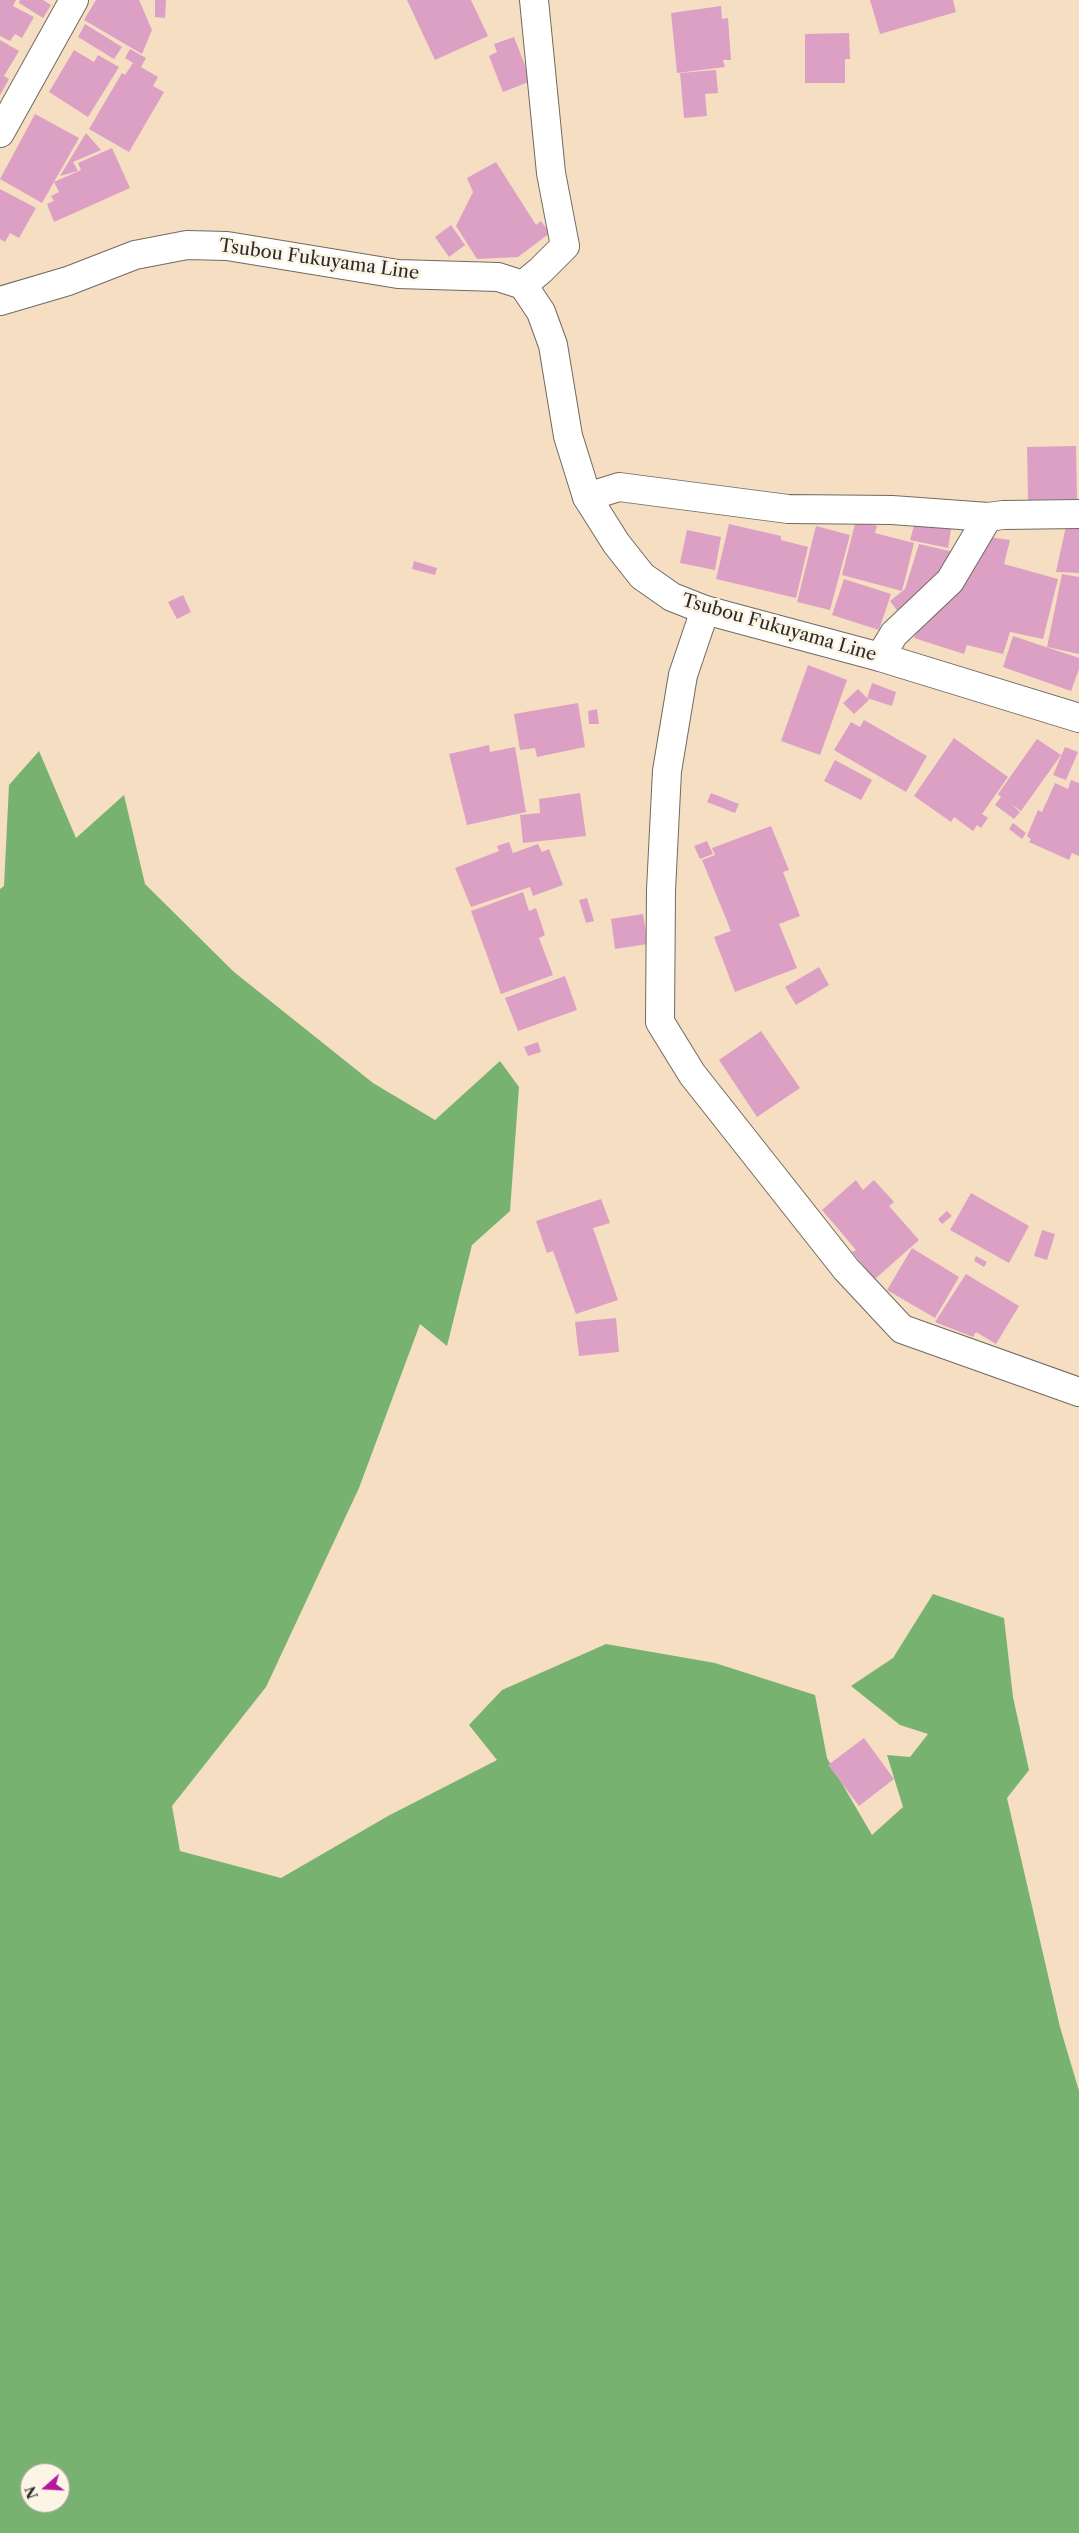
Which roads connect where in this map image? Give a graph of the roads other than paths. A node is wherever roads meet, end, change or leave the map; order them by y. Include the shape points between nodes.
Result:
1 (74, 0) edge
2 (534, 0) edge
3 (0, 133) edge
4 (523, 285) junction
5 (0, 301) edge
6 (587, 496) junction
7 (1079, 514) edge
8 (988, 517) junction
9 (705, 610) junction
10 (880, 657) junction
11 (1079, 718) edge
12 (1079, 1392) edge

1 - 3 street
2 - 4 street via 550,173 565,246
4 - 5 street, Tsubou Fukuyama Line via 498,277 398,274 226,246 186,245 135,255 68,282
4 - 6 street, Tsubou Fukuyama Line via 541,312 553,345 568,436
6 - 8 street via 619,487 788,509 892,510
6 - 9 street, Tsubou Fukuyama Line via 616,543 642,576 672,597
7 - 8 street
8 - 10 street via 950,581 894,634
9 - 10 street, Tsubou Fukuyama Line
9 - 12 street via 683,675 667,771 661,890 660,1022 692,1074 846,1269 902,1329
10 - 11 street, Tsubou Fukuyama Line

